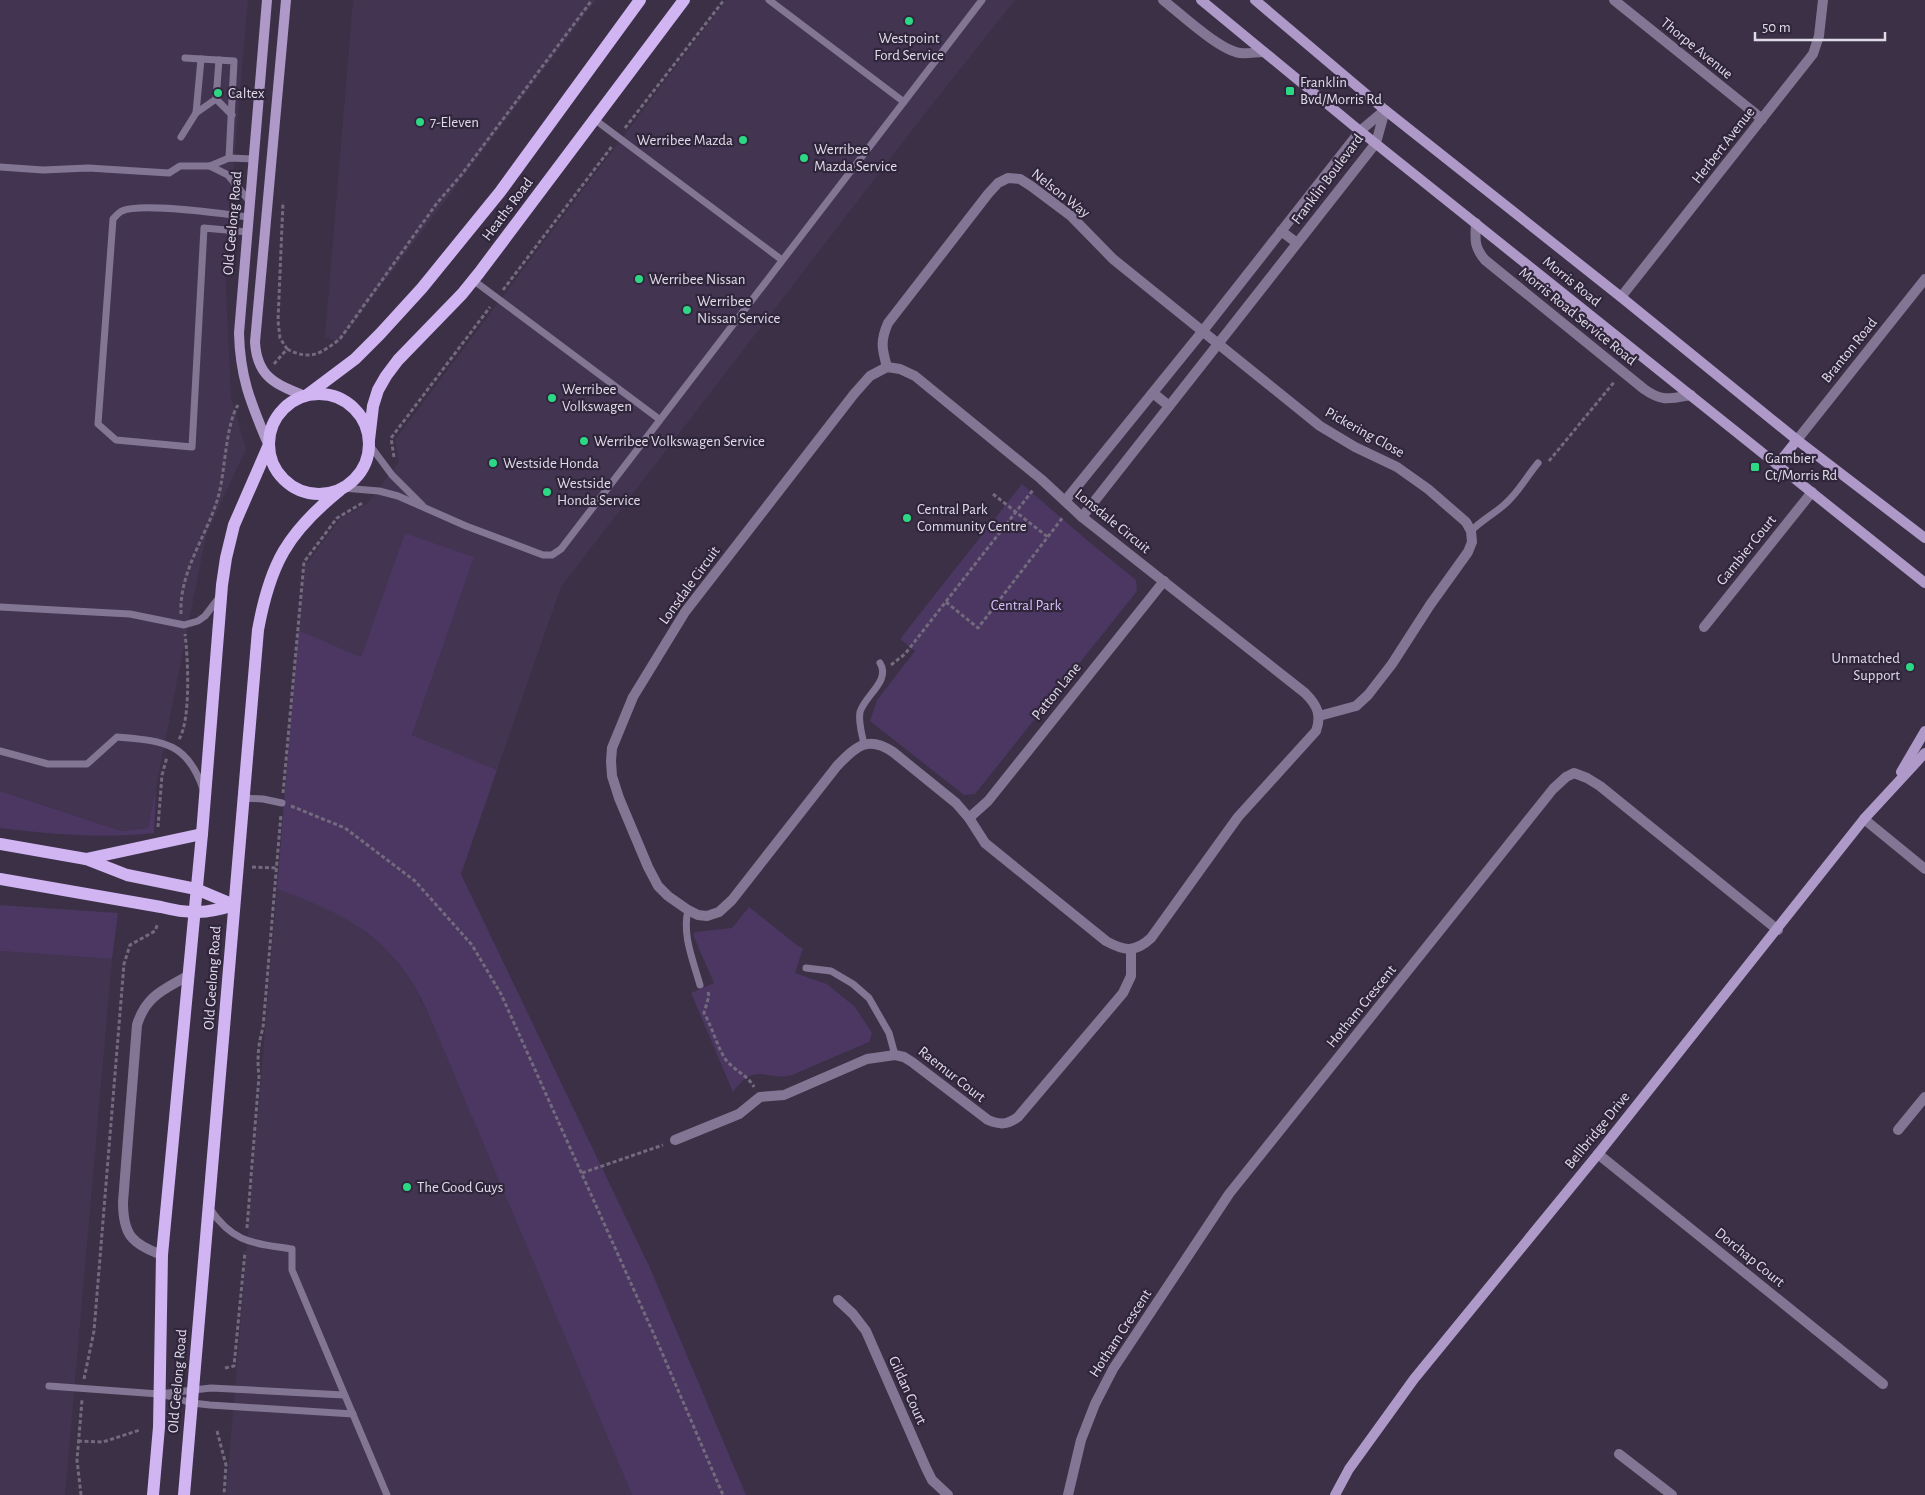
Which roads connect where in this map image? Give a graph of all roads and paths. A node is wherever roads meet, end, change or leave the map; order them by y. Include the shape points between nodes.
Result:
1 (592, 0) edge
2 (640, 0) edge
3 (684, 0) edge
4 (724, 0) edge
5 (769, 0) edge
6 (982, 0) edge
7 (1163, 0) edge
8 (1201, 0) edge
9 (1255, 0) edge
10 (1614, 0) edge
11 (1823, 0) edge
12 (267, 2) edge
13 (286, 2) edge
14 (1264, 52) junction
15 (185, 58) dead end
16 (200, 59) junction
17 (219, 60) junction
18 (216, 99) junction
19 (904, 102) junction
20 (1385, 110) junction
21 (196, 114) junction
22 (232, 115) junction
23 (1762, 119) junction
24 (594, 120) junction
25 (1360, 131) junction
26 (181, 137) dead end
27 (619, 138) junction
28 (1376, 143) junction
29 (230, 158) junction
30 (254, 159) junction
31 (210, 166) junction
32 (0, 167) edge
33 (270, 168) junction
34 (283, 195) dead end
35 (250, 202) junction
36 (249, 217) junction
37 (1476, 223) junction
38 (265, 226) junction
39 (1281, 231) junction
40 (248, 232) junction
41 (1297, 243) junction
42 (782, 260) junction
43 (1925, 279) edge
44 (474, 280) junction
45 (1622, 297) junction
46 (497, 298) junction
47 (1202, 332) junction
48 (1217, 344) junction
49 (287, 349) junction
50 (887, 367) junction
51 (1623, 371) junction
52 (265, 374) junction
53 (1152, 393) junction
54 (248, 394) junction
55 (306, 395) junction
56 (1691, 395) junction
57 (1170, 406) junction
58 (659, 419) junction
59 (1798, 440) junction
60 (369, 442) junction
61 (268, 445) junction
62 (1777, 465) junction
63 (1536, 466) joint
64 (389, 470) junction
65 (1041, 479) junction
66 (341, 489) junction
67 (373, 490) junction
68 (1812, 492) junction
69 (993, 494) dead end
70 (1068, 504) junction
71 (426, 509) junction
72 (1016, 512) junction
73 (1082, 517) junction
74 (1471, 531) junction
75 (1049, 538) junction
76 (1925, 538) edge
77 (1164, 581) junction
78 (1925, 583) edge
79 (222, 585) junction
80 (946, 602) junction
81 (0, 607) edge
82 (184, 625) junction
83 (1704, 627) dead end
84 (882, 666) joint
85 (1320, 716) junction
86 (1925, 732) edge
87 (864, 744) junction
88 (174, 747) junction
89 (0, 751) edge
90 (1925, 753) edge
91 (1890, 790) junction
92 (205, 794) junction
93 (243, 798) junction
94 (282, 803) junction
95 (969, 818) junction
96 (1864, 820) junction
97 (158, 826) dead end
98 (202, 834) junction
99 (0, 844) edge
100 (86, 859) junction
101 (252, 867) dead end
102 (276, 868) junction
103 (1925, 869) edge
104 (0, 879) edge
105 (196, 889) junction
106 (234, 905) junction
107 (688, 910) junction
108 (194, 913) junction
109 (158, 923) dead end
110 (1778, 930) junction
111 (1131, 949) junction
112 (806, 968) dead end
113 (189, 975) junction
114 (700, 985) joint
115 (896, 1055) junction
116 (1925, 1096) edge
117 (760, 1097) junction
118 (1898, 1130) dead end
119 (675, 1140) joint
120 (1598, 1154) junction
121 (582, 1173) junction
122 (210, 1209) junction
123 (246, 1240) junction
124 (162, 1256) junction
125 (838, 1300) dead end
126 (225, 1368) dead end
127 (1883, 1384) dead end
128 (48, 1386) dead end
129 (83, 1388) junction
130 (192, 1389) junction
131 (159, 1394) junction
132 (344, 1395) junction
133 (192, 1403) junction
134 (353, 1414) junction
135 (140, 1430) dead end
136 (216, 1432) dead end
137 (78, 1441) junction
138 (1619, 1454) dead end
139 (81, 1495) edge
140 (153, 1495) edge
141 (184, 1495) edge
142 (224, 1495) edge
143 (387, 1495) edge
144 (723, 1495) edge
145 (948, 1495) edge
146 (1068, 1495) edge
147 (1335, 1495) edge
148 (1672, 1495) edge

1 - 49 path via 437,203 340,339 324,351 308,357
2 - 55 main road, Heaths Road via 500,192 428,281 370,345 341,371
3 - 24 main road, Heaths Road
4 - 27 path
5 - 19 lane
6 - 19 lane
7 - 14 street via 1227,48 1240,53
8 - 14 street, Morris Road
9 - 20 street, Morris Road
10 - 23 street, Thorpe Avenue
11 - 23 street, Herbert Avenue via 1819,36 1813,54
12 - 13 street
12 - 30 street, Old Geelong Road
13 - 33 street
14 - 25 street, Morris Road
15 - 16 lane
16 - 17 lane
16 - 21 lane
17 - 18 lane
17 - 22 lane via 234,61
18 - 21 lane
18 - 22 lane
19 - 42 lane
20 - 25 street, Franklin Boulevard
20 - 28 street, Franklin Boulevard
20 - 45 street, Morris Road
21 - 26 lane
22 - 29 lane
23 - 45 street, Herbert Avenue
24 - 27 lane
24 - 44 main road, Heaths Road
25 - 28 street, Morris Road
25 - 39 street, Franklin Boulevard
27 - 42 lane
27 - 46 path
28 - 37 street, Morris Road
28 - 41 street, Franklin Boulevard
29 - 30 lane
29 - 31 lane
30 - 33 street
30 - 35 street, Old Geelong Road
31 - 32 lane via 180,166 169,173
31 - 35 lane via 228,175
33 - 38 street
34 - 49 path via 278,321 280,338
35 - 36 street, Old Geelong Road
36 - 38 street
36 - 40 street, Old Geelong Road
36 - 40 lane via 136,208 122,211 113,218 98,424 116,440 192,447 204,228
37 - 51 street, Morris Road Service Road via 1477,250 1485,260
37 - 56 street, Morris Road
38 - 40 street
38 - 52 street via 254,333 256,355
39 - 41 street
39 - 47 street, Franklin Boulevard
40 - 54 street, Old Geelong Road via 238,333
41 - 48 street, Franklin Boulevard
42 - 58 lane
43 - 59 street, Branton Road
44 - 46 lane
44 - 60 main road, Heaths Road via 386,376 373,406
45 - 59 street, Morris Road
46 - 58 lane
46 - 64 path via 391,438 395,462
47 - 48 street, Nelson Way
47 - 50 street, Nelson Way via 1113,259 1071,216 1020,180 1008,178 988,194 888,323 882,336
47 - 53 street, Franklin Boulevard
48 - 57 street, Franklin Boulevard
48 - 74 street, Pickering Close via 1320,426 1413,478 1461,516
49 - 52 path
50 - 65 street, Lonsdale Circuit via 915,376
50 - 107 street, Lonsdale Circuit via 870,376 854,394 685,612 633,697 612,748 612,776 648,867 658,886
51 - 56 street, Morris Road Service Road via 1655,397 1666,399
51 - 63 path via 1556,454 1544,466
52 - 55 street via 273,382
53 - 57 street
53 - 70 street, Franklin Boulevard
54 - 61 street, Old Geelong Road
54 - 82 path via 233,415 212,516 182,588
55 - 60 main road via 324,394 348,403 364,423
55 - 61 main road via 278,413
56 - 62 street, Morris Road
57 - 73 street, Franklin Boulevard
58 - 71 lane via 561,549 552,555 503,541
59 - 62 street
59 - 76 street, Morris Road
60 - 64 lane
60 - 66 main road via 359,474
61 - 66 main road via 275,470 292,487 316,494
61 - 79 main road, Old Geelong Road via 234,526
62 - 68 street, Morris Road
63 - 74 lane via 1508,502
64 - 71 lane
65 - 70 street, Lonsdale Circuit
65 - 72 path
66 - 67 lane
66 - 93 main road, Old Geelong Road via 291,538 272,574 263,603 254,662
67 - 71 lane via 398,496
67 - 94 path via 366,500 336,518 304,562
68 - 78 street, Morris Road
68 - 83 street, Gambier Court
69 - 72 path
70 - 73 street, Lonsdale Circuit
70 - 75 path
72 - 75 path
72 - 80 path
73 - 77 street, Lonsdale Circuit
74 - 85 street via 1472,542 1468,552 1368,695 1356,706
75 - 80 path via 978,628
77 - 85 street, Lonsdale Circuit via 1305,693
77 - 95 street, Patton Lane via 988,801
79 - 82 lane via 211,610 198,621
79 - 92 main road, Old Geelong Road
80 - 84 path via 905,654 895,664
81 - 82 lane via 130,614
82 - 88 path via 188,674 184,728
84 - 87 lane via 883,676 860,712
85 - 111 street via 1316,731 1238,817 1151,938 1142,946
86 - 91 street, Bellbridge Drive
87 - 95 street via 874,743 894,752 956,803
87 - 107 street, Lonsdale Circuit via 837,766 732,900 719,912 707,916
88 - 89 lane via 155,741 117,737 87,764 48,764
88 - 92 lane via 193,767
88 - 97 path via 164,765
90 - 91 street, Bellbridge Drive
91 - 96 street, Bellbridge Drive
92 - 98 main road, Old Geelong Road
93 - 94 lane
93 - 106 main road, Old Geelong Road
94 - 102 path
94 - 121 path via 345,828 415,881 472,945 502,994
95 - 111 street via 985,843 1106,941 1117,948
96 - 103 street
96 - 110 street, Bellbridge Drive
98 - 100 main road
98 - 105 main road, Old Geelong Road
99 - 100 main road
100 - 105 main road via 127,875
101 - 102 path
102 - 123 path via 263,1028 259,1041
104 - 108 main road
105 - 106 main road
105 - 108 main road, Old Geelong Road
106 - 108 main road via 212,912
106 - 122 main road, Old Geelong Road
107 - 114 lane via 686,935
108 - 113 main road, Old Geelong Road
109 - 129 path via 155,931 130,945 124,964 94,1331
110 - 120 street, Bellbridge Drive
110 - 146 street, Hotham Crescent via 1600,786 1574,773 1566,777 1553,789 1230,1194 1099,1395 1081,1440
111 - 115 street, Raemur Court via 1131,976 1123,993 1018,1118 1009,1123 988,1120 904,1056
112 - 115 lane via 831,971 869,998 889,1033
113 - 124 main road, Old Geelong Road
113 - 124 street, Old Geelong Road via 151,999 142,1010 137,1025 123,1214 131,1238
114 - 117 path via 710,996 704,1013 723,1056 751,1080
115 - 117 street, Raemur Court via 867,1059 784,1095
116 - 118 street
117 - 119 street via 739,1114
119 - 121 path
120 - 127 street, Dorchap Court
120 - 147 street, Bellbridge Drive via 1414,1379 1349,1469
121 - 144 path
122 - 123 lane via 228,1230
122 - 130 main road, Old Geelong Road
123 - 126 path via 234,1366
123 - 132 lane via 292,1248 292,1270
124 - 131 main road, Old Geelong Road
125 - 145 street, Gildan Court via 866,1331 932,1480
128 - 129 lane
129 - 131 lane
129 - 137 path
130 - 131 lane
130 - 132 lane
130 - 133 main road, Old Geelong Road
131 - 133 lane
131 - 140 main road, Old Geelong Road
132 - 134 lane
133 - 134 lane
133 - 141 main road, Old Geelong Road
134 - 143 lane
135 - 137 path via 103,1442
136 - 142 path via 226,1465
137 - 139 path via 76,1460
138 - 148 street

